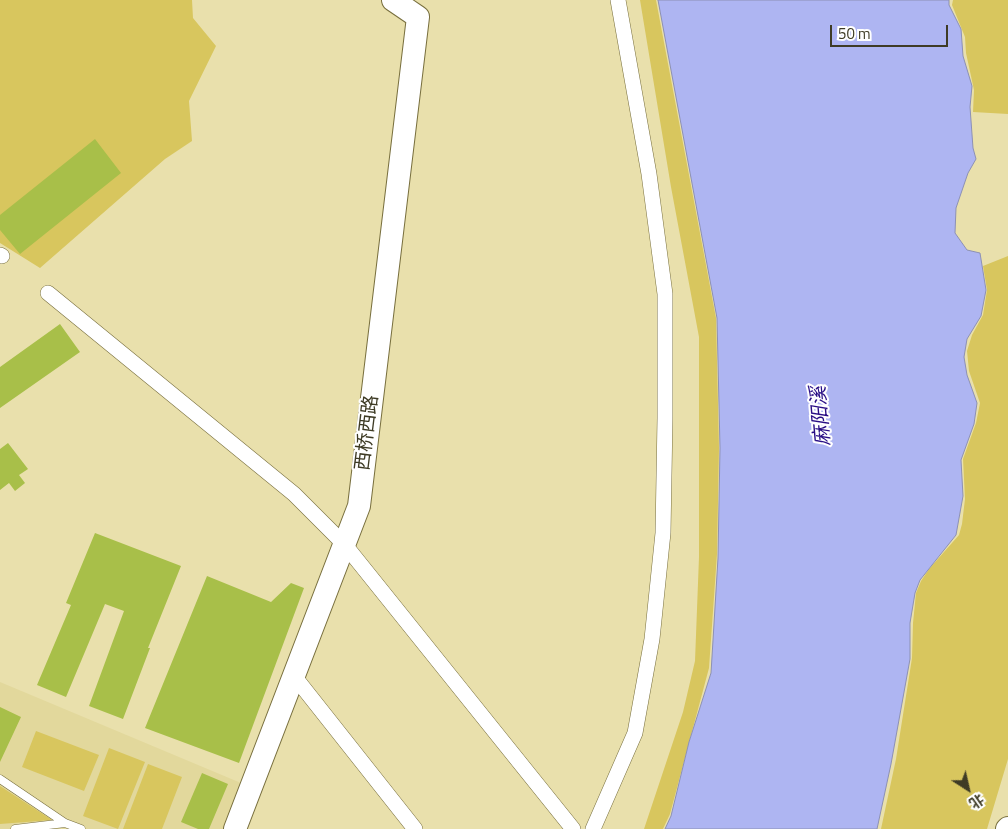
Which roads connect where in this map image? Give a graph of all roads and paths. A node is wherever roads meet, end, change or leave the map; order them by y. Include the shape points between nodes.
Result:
1 (393, 0) edge
2 (618, 0) edge
3 (419, 9) edge
4 (48, 293) dead end
5 (345, 545) junction
6 (294, 676) junction
7 (0, 779) edge
8 (65, 823) junction
9 (15, 829) edge
10 (81, 829) edge
11 (235, 829) edge
12 (415, 829) edge
13 (573, 829) edge
14 (593, 829) edge

1 - 3 main road
2 - 14 street via 649,174 665,294 666,418 662,533 652,639 635,734
3 - 5 main road, 西桥西路 via 359,506
4 - 5 street via 294,494
5 - 6 main road, 西桥西路
5 - 13 street
6 - 11 main road, 西桥西路
6 - 12 street
7 - 8 lane
8 - 9 lane
8 - 10 lane

